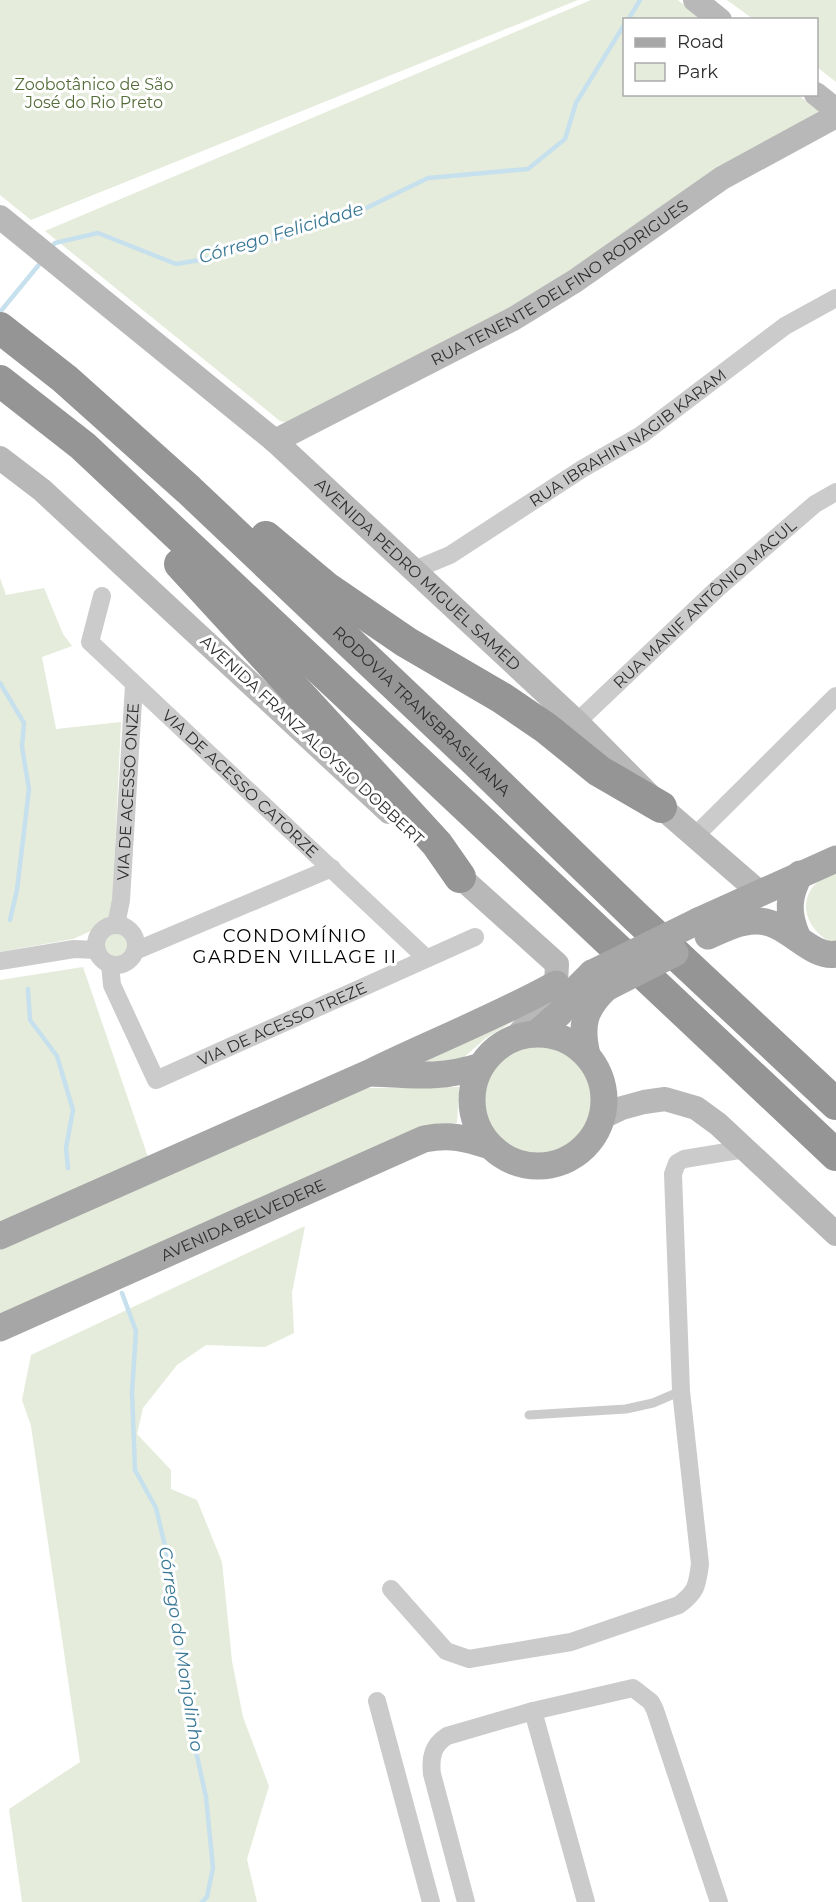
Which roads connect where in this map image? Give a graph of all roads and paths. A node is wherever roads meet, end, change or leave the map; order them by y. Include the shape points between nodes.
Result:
1 (695, 0) edge
2 (718, 18) edge
3 (818, 96) edge
4 (836, 110) edge
5 (836, 116) edge
6 (0, 217) edge
7 (836, 298) edge
8 (5, 332) edge
9 (0, 381) edge
10 (97, 408) junction
11 (275, 441) junction
12 (83, 446) junction
13 (0, 458) edge
14 (836, 492) edge
15 (414, 570) junction
16 (102, 596) dead end
17 (134, 685) junction
18 (836, 696) edge
19 (577, 722) junction
20 (661, 807) junction
21 (694, 837) junction
22 (836, 859) edge
23 (332, 868) junction
24 (800, 874) junction
25 (460, 877) junction
26 (760, 893) junction
27 (703, 929) junction
28 (128, 936) junction
29 (475, 936) dead end
30 (797, 936) junction
31 (107, 954) junction
32 (836, 954) edge
33 (425, 957) junction
34 (0, 961) edge
35 (599, 980) junction
36 (556, 984) junction
37 (526, 1036) junction
38 (587, 1054) junction
39 (481, 1066) junction
40 (371, 1072) junction
41 (836, 1104) edge
42 (603, 1117) junction
43 (490, 1146) junction
44 (745, 1149) junction
45 (836, 1155) edge
46 (836, 1234) edge
47 (0, 1236) edge
48 (0, 1328) edge
49 (681, 1390) junction
50 (529, 1415) dead end
51 (391, 1588) dead end
52 (377, 1701) dead end
53 (533, 1711) junction
54 (431, 1902) edge
55 (466, 1902) edge
56 (586, 1902) edge
57 (719, 1902) edge

1 - 2 main road
3 - 4 main road
5 - 11 main road, RUA TENENTE DELFINO RODRIGUES via 722,178 575,281 513,319
6 - 11 main road, AVENIDA PEDRO MIGUEL SAMED
7 - 15 street, RUA IBRAHIN NAGIB KARAM via 785,326 641,435 450,555
8 - 10 highway, RODOVIA TRANSBRASILIANA
9 - 12 highway
10 - 20 highway via 139,431 327,588 406,642 502,698 599,771
10 - 41 highway, RODOVIA TRANSBRASILIANA via 189,490
11 - 15 main road, AVENIDA PEDRO MIGUEL SAMED
12 - 25 highway via 111,490 437,844
12 - 45 highway
13 - 25 main road, AVENIDA FRANZ ALOYSIO DOBBERT via 42,490
14 - 19 street, RUA MANIF ANTÔNIO MACUL via 815,504 718,588
15 - 19 main road, AVENIDA PEDRO MIGUEL SAMED
16 - 17 street, VIA DE ACESSO CATORZE via 90,642
17 - 23 street, VIA DE ACESSO CATORZE
17 - 28 street, VIA DE ACESSO ONZE via 121,900
18 - 21 street
19 - 20 main road, AVENIDA PEDRO MIGUEL SAMED
20 - 21 main road, AVENIDA PEDRO MIGUEL SAMED
21 - 26 main road, AVENIDA PEDRO MIGUEL SAMED
22 - 24 main road
23 - 28 street via 159,940
23 - 33 street, VIA DE ACESSO CATORZE
24 - 26 main road
24 - 30 main road via 789,905 790,921
25 - 36 main road, AVENIDA FRANZ ALOYSIO DOBBERT via 557,964
26 - 27 main road
27 - 30 main road via 759,920
27 - 35 main road, bridge
28 - 31 street via 130,960
28 - 31 street via 105,929
29 - 33 street, VIA DE ACESSO TREZE
30 - 32 main road via 818,951
31 - 33 street, VIA DE ACESSO TREZE via 112,985 156,1080
31 - 34 street via 74,949
35 - 37 main road via 579,986 560,1013
35 - 38 main road via 583,1024
36 - 37 main road
36 - 40 main road
37 - 38 main road via 548,1034 569,1041
37 - 39 main road via 496,1049
38 - 42 main road via 603,1084
39 - 40 main road via 456,1074 425,1076
39 - 43 main road via 473,1089 473,1114
40 - 47 main road
42 - 43 main road via 583,1149 555,1164 523,1165
42 - 44 main road via 622,1108 665,1099 696,1108
43 - 48 main road, AVENIDA BELVEDERE via 445,1135 424,1139
44 - 46 main road
44 - 49 street via 684,1159 677,1163 674,1174
49 - 50 lane via 653,1403 626,1409
49 - 51 street via 700,1564 697,1587 679,1605 571,1641 469,1659 446,1651
52 - 54 street
53 - 55 street via 447,1736 438,1742 432,1754 432,1774
53 - 56 street
53 - 57 street via 633,1688 651,1702

